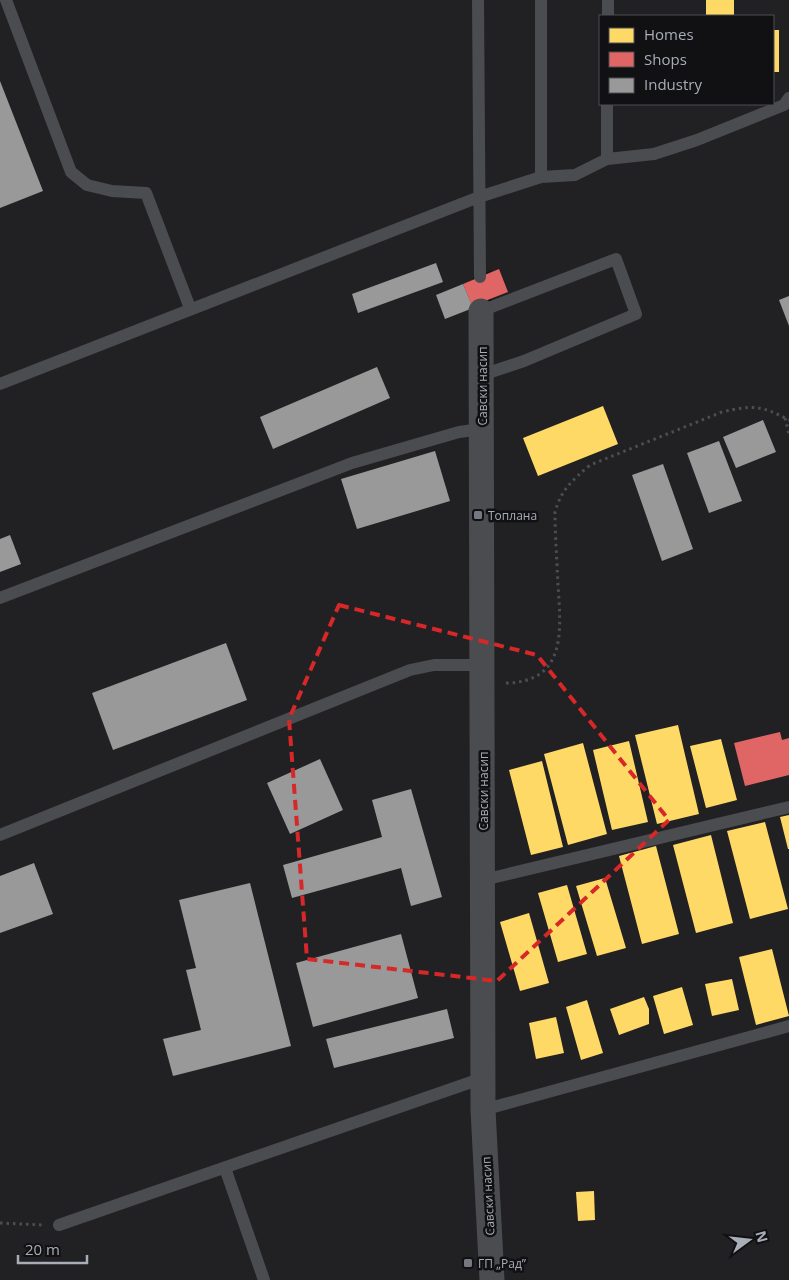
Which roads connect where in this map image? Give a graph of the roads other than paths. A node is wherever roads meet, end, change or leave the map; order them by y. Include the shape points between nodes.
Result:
1 (6, 0) edge
2 (478, 0) edge
3 (541, 0) edge
4 (608, 0) edge
5 (608, 15) edge
6 (789, 98) edge
7 (607, 105) edge
8 (607, 159) junction
9 (541, 177) junction
10 (479, 197) junction
11 (480, 277) dead end
12 (481, 307) joint
13 (190, 308) junction
14 (482, 375) junction
15 (0, 384) edge
16 (482, 429) junction
17 (0, 598) edge
18 (483, 674) junction
19 (789, 807) edge
20 (0, 835) edge
21 (483, 880) junction
22 (789, 1026) edge
23 (483, 1078) junction
24 (483, 1110) junction
25 (225, 1168) junction
26 (59, 1226) road end
27 (264, 1280) edge
28 (492, 1280) edge

1 - 13 lane via 70,172 87,185 112,191 146,193
2 - 10 lane
3 - 9 lane
4 - 5 lane
6 - 8 lane via 784,105 696,140 654,154
7 - 8 lane
8 - 9 lane via 575,175
9 - 10 lane
10 - 11 lane
10 - 13 lane
12 - 14 street, Савски насип
12 - 14 lane via 616,258 636,314
13 - 15 lane
14 - 16 street, Савски насип
16 - 17 lane via 459,432 352,463
16 - 18 street, Савски насип
18 - 20 lane via 434,666 410,670
18 - 21 street, Савски насип
19 - 21 lane
21 - 23 street, Савски насип
22 - 24 lane
23 - 24 street, Савски насип
23 - 25 lane
24 - 28 street, Савски насип
25 - 26 lane
25 - 27 lane

